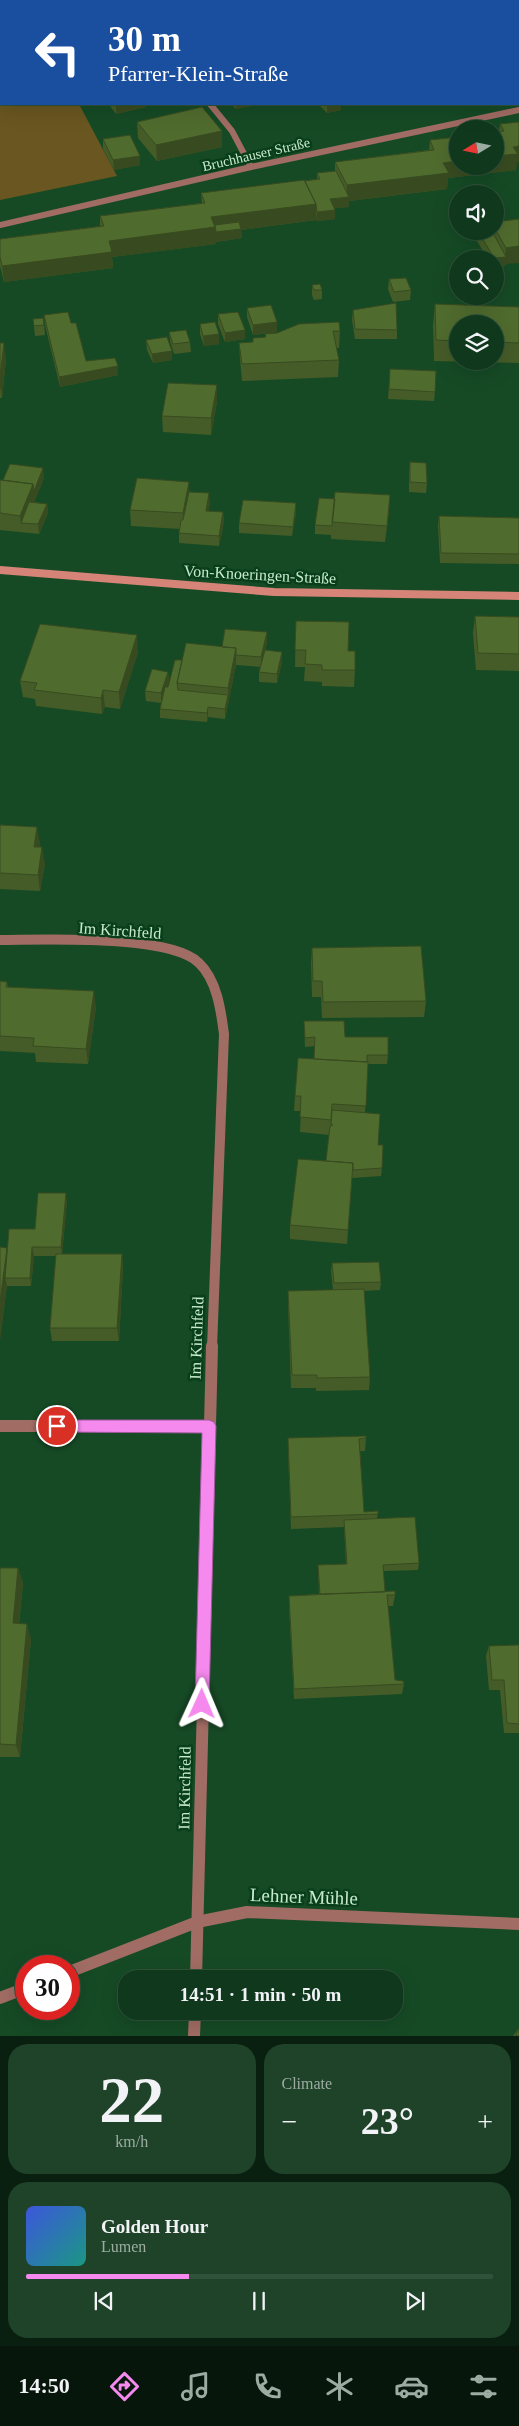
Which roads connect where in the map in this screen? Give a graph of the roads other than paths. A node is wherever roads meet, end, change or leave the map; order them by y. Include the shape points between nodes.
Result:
1 (211, 105) edge
2 (519, 110) edge
3 (251, 167) junction
4 (0, 226) edge
5 (0, 570) edge
6 (519, 596) edge
7 (0, 940) edge
8 (0, 1426) edge
9 (209, 1426) junction
10 (197, 1922) junction
11 (519, 1924) edge
12 (80, 1968) edge
13 (196, 1970) edge
14 (15, 1992) edge
15 (0, 1998) edge
16 (195, 2020) edge
17 (194, 2036) edge

1 - 3 street via 232,132
2 - 3 street, Bruchhauser Straße
3 - 4 street, Bruchhauser Straße
5 - 6 main road, Von-Knoeringen-Straße via 274,592
7 - 9 street, Im Kirchfeld via 139,944 194,959 210,980 220,1004 224,1034
8 - 9 street
9 - 10 street, Im Kirchfeld
10 - 11 street, Lehner Mühle via 247,1912
10 - 12 street, Lehner Mühle
10 - 13 street, Im Kirchfeld
14 - 15 street
16 - 17 street

